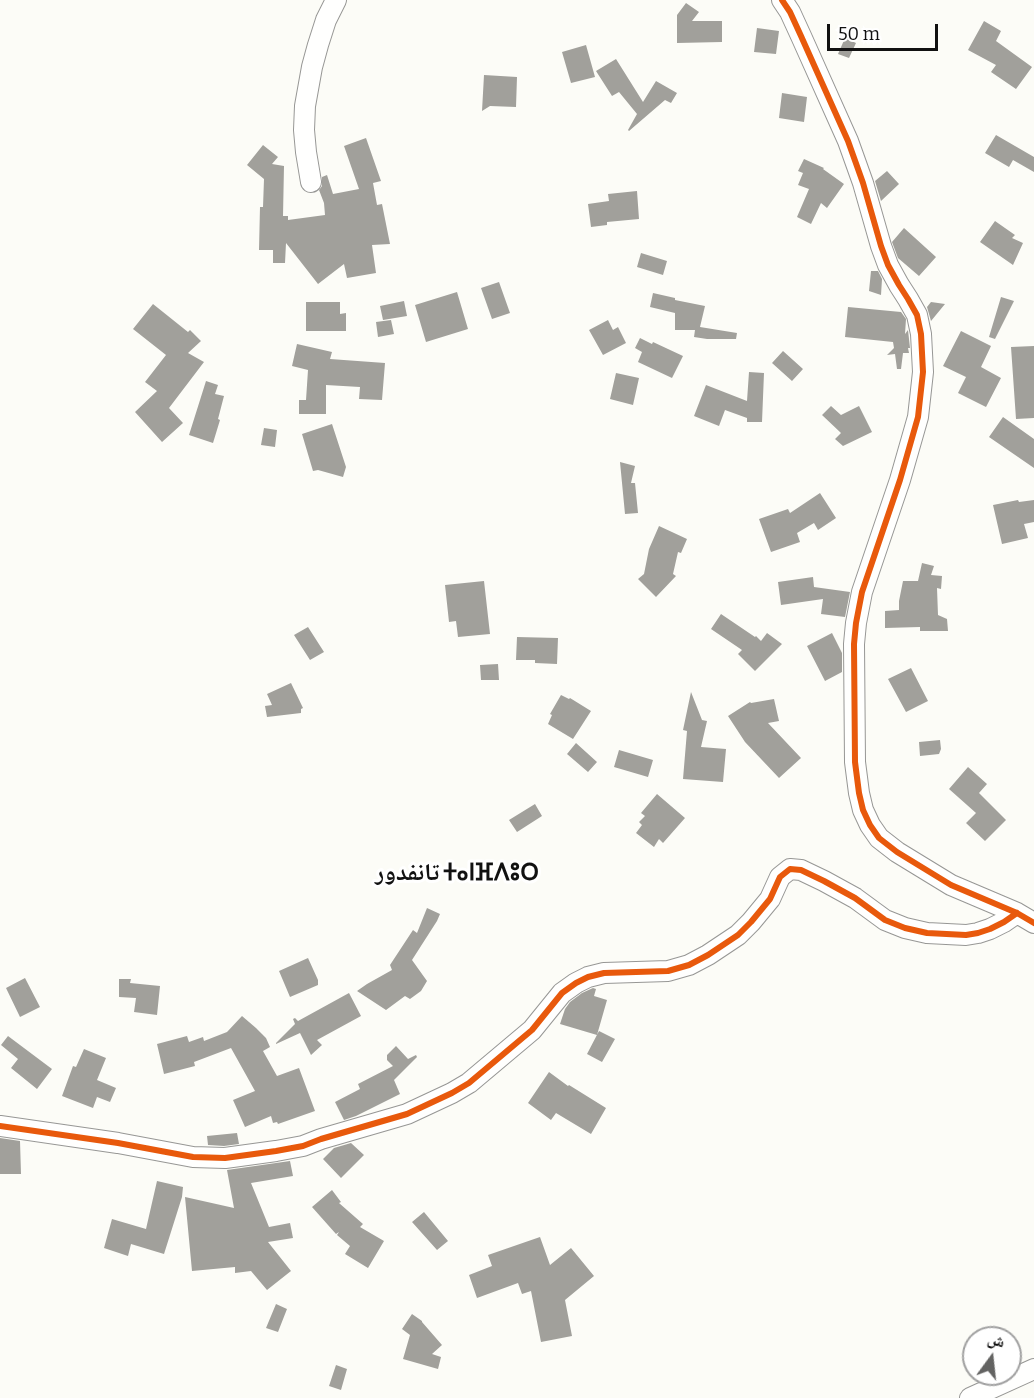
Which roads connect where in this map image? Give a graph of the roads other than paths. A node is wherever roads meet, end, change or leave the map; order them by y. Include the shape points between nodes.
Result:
1 (336, 0) edge
2 (782, 0) edge
3 (311, 182) dead end
4 (1026, 918) edge
5 (0, 1126) edge
6 (1034, 1369) edge
7 (969, 1398) edge

1 - 3 street via 318,45 305,106
2 - 4 street via 848,141 880,246 917,315 921,334 923,372 918,417 862,592 856,623 855,762 863,810 879,838 897,852 951,885
4 - 5 street via 978,933 927,933 885,920 855,898 801,870 790,869 780,877 770,899 751,922 708,955 668,971 604,973 576,982 532,1030 469,1083 407,1114 303,1146 225,1158 193,1157
6 - 7 street

